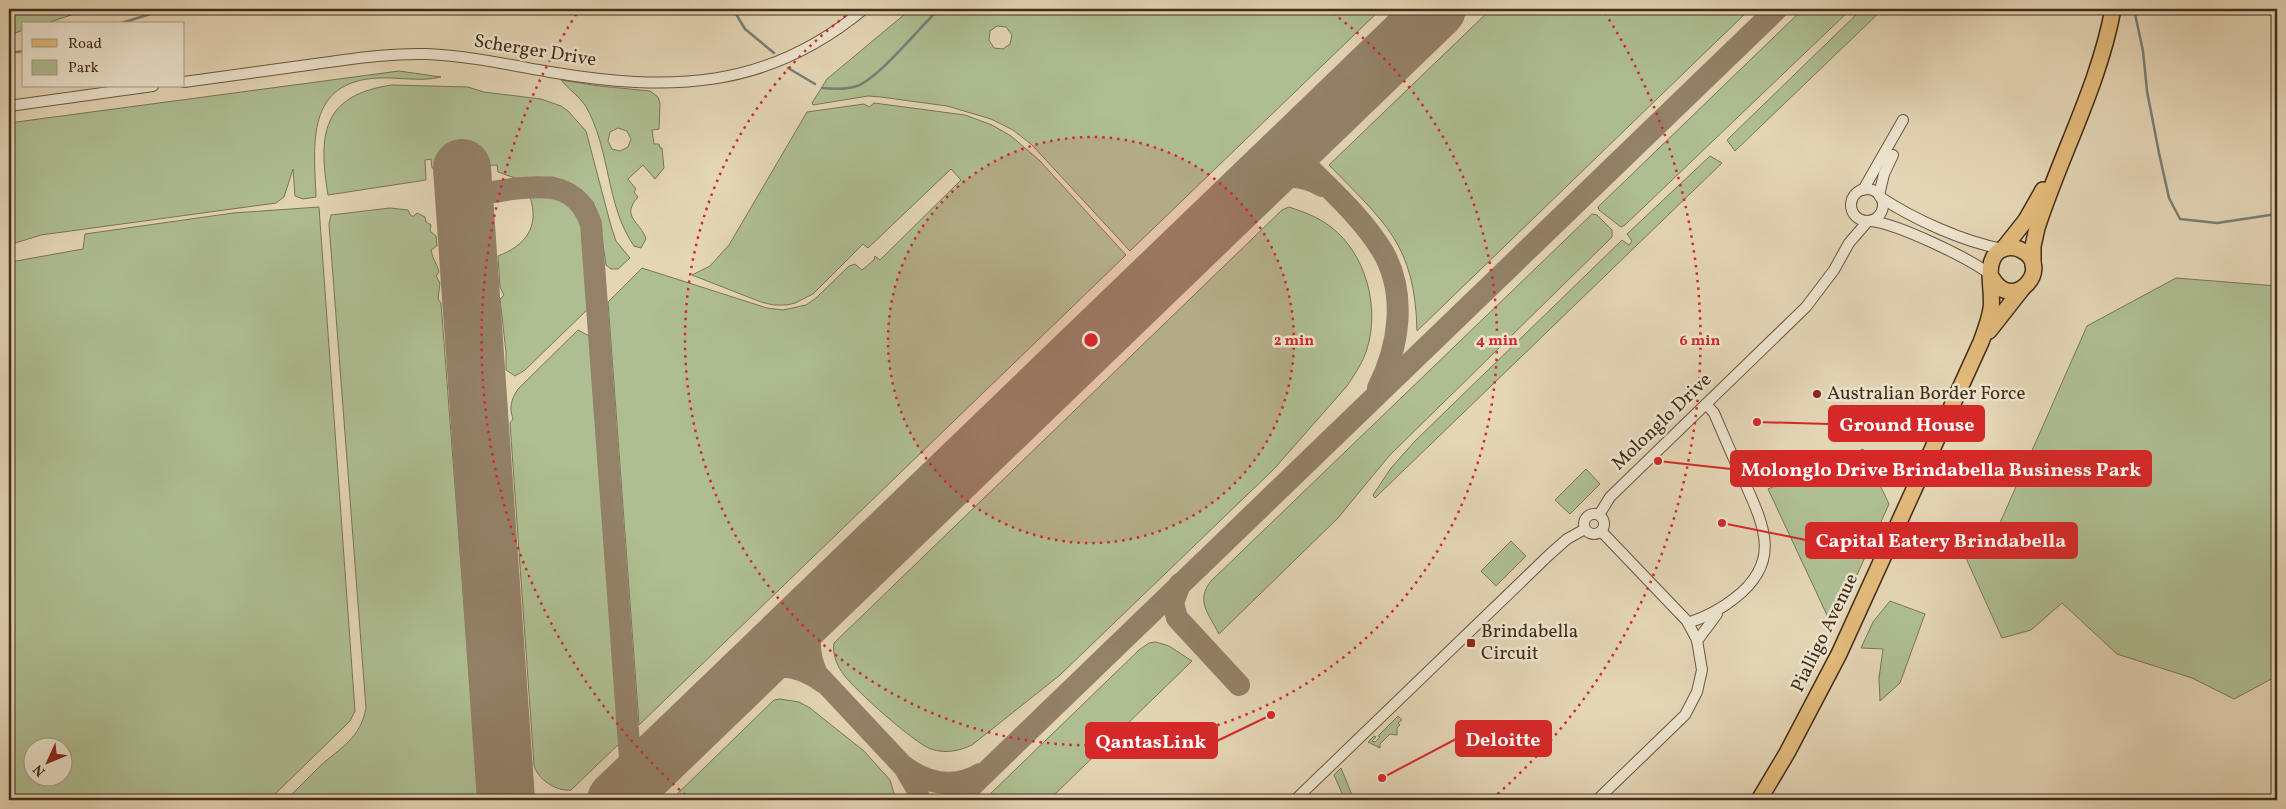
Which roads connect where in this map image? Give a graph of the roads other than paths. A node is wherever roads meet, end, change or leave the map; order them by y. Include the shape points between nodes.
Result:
1 (864, 9) edge
2 (2113, 9) edge
3 (185, 82) edge
4 (139, 88) edge
5 (9, 106) edge
6 (1903, 120) dead end
7 (2073, 133) junction
8 (1893, 155) dead end
9 (1864, 190) junction
10 (1880, 196) junction
11 (1856, 216) junction
12 (1869, 221) junction
13 (1850, 243) junction
14 (2003, 249) junction
15 (2033, 266) junction
16 (1991, 276) junction
17 (2022, 289) junction
18 (1981, 342) junction
19 (1706, 404) junction
20 (1599, 515) junction
21 (1585, 529) junction
22 (1601, 531) junction
23 (1721, 609) junction
24 (1688, 622) junction
25 (1697, 641) junction
26 (1295, 800) edge
27 (1597, 800) edge
28 (1759, 800) edge

1 - 3 street, Scherger Drive via 818,41 775,63 694,82 652,84 587,78 460,57 398,54
2 - 7 main road via 2093,84
4 - 5 street
6 - 9 street
7 - 14 main road via 2030,214
7 - 15 main road via 2037,228
8 - 10 street via 1884,174
9 - 10 street
9 - 11 street via 1852,200
10 - 12 street via 1882,211
10 - 14 street via 1900,210 1975,243
11 - 12 street
11 - 13 street, Molonglo Drive
12 - 13 street, Molonglo Drive
12 - 16 street via 1911,234 1975,264
13 - 19 street, Molonglo Drive via 1806,307
14 - 15 main road via 2023,250
14 - 16 main road via 1993,258
15 - 17 main road via 2031,279
16 - 17 main road via 2004,290
16 - 18 main road, Pialligo Avenue via 1991,310
17 - 18 main road, Pialligo Avenue
18 - 28 main road, Pialligo Avenue via 1839,654
19 - 20 street, Molonglo Drive via 1610,497
19 - 23 street via 1714,413 1762,522 1764,534 1763,560 1757,574 1747,588
20 - 21 street via 1588,515
20 - 22 street via 1604,522
21 - 22 street via 1592,534
21 - 26 street via 1567,539
22 - 24 street
23 - 24 street
23 - 25 street
24 - 25 street
25 - 27 street via 1702,670 1698,690 1688,710

